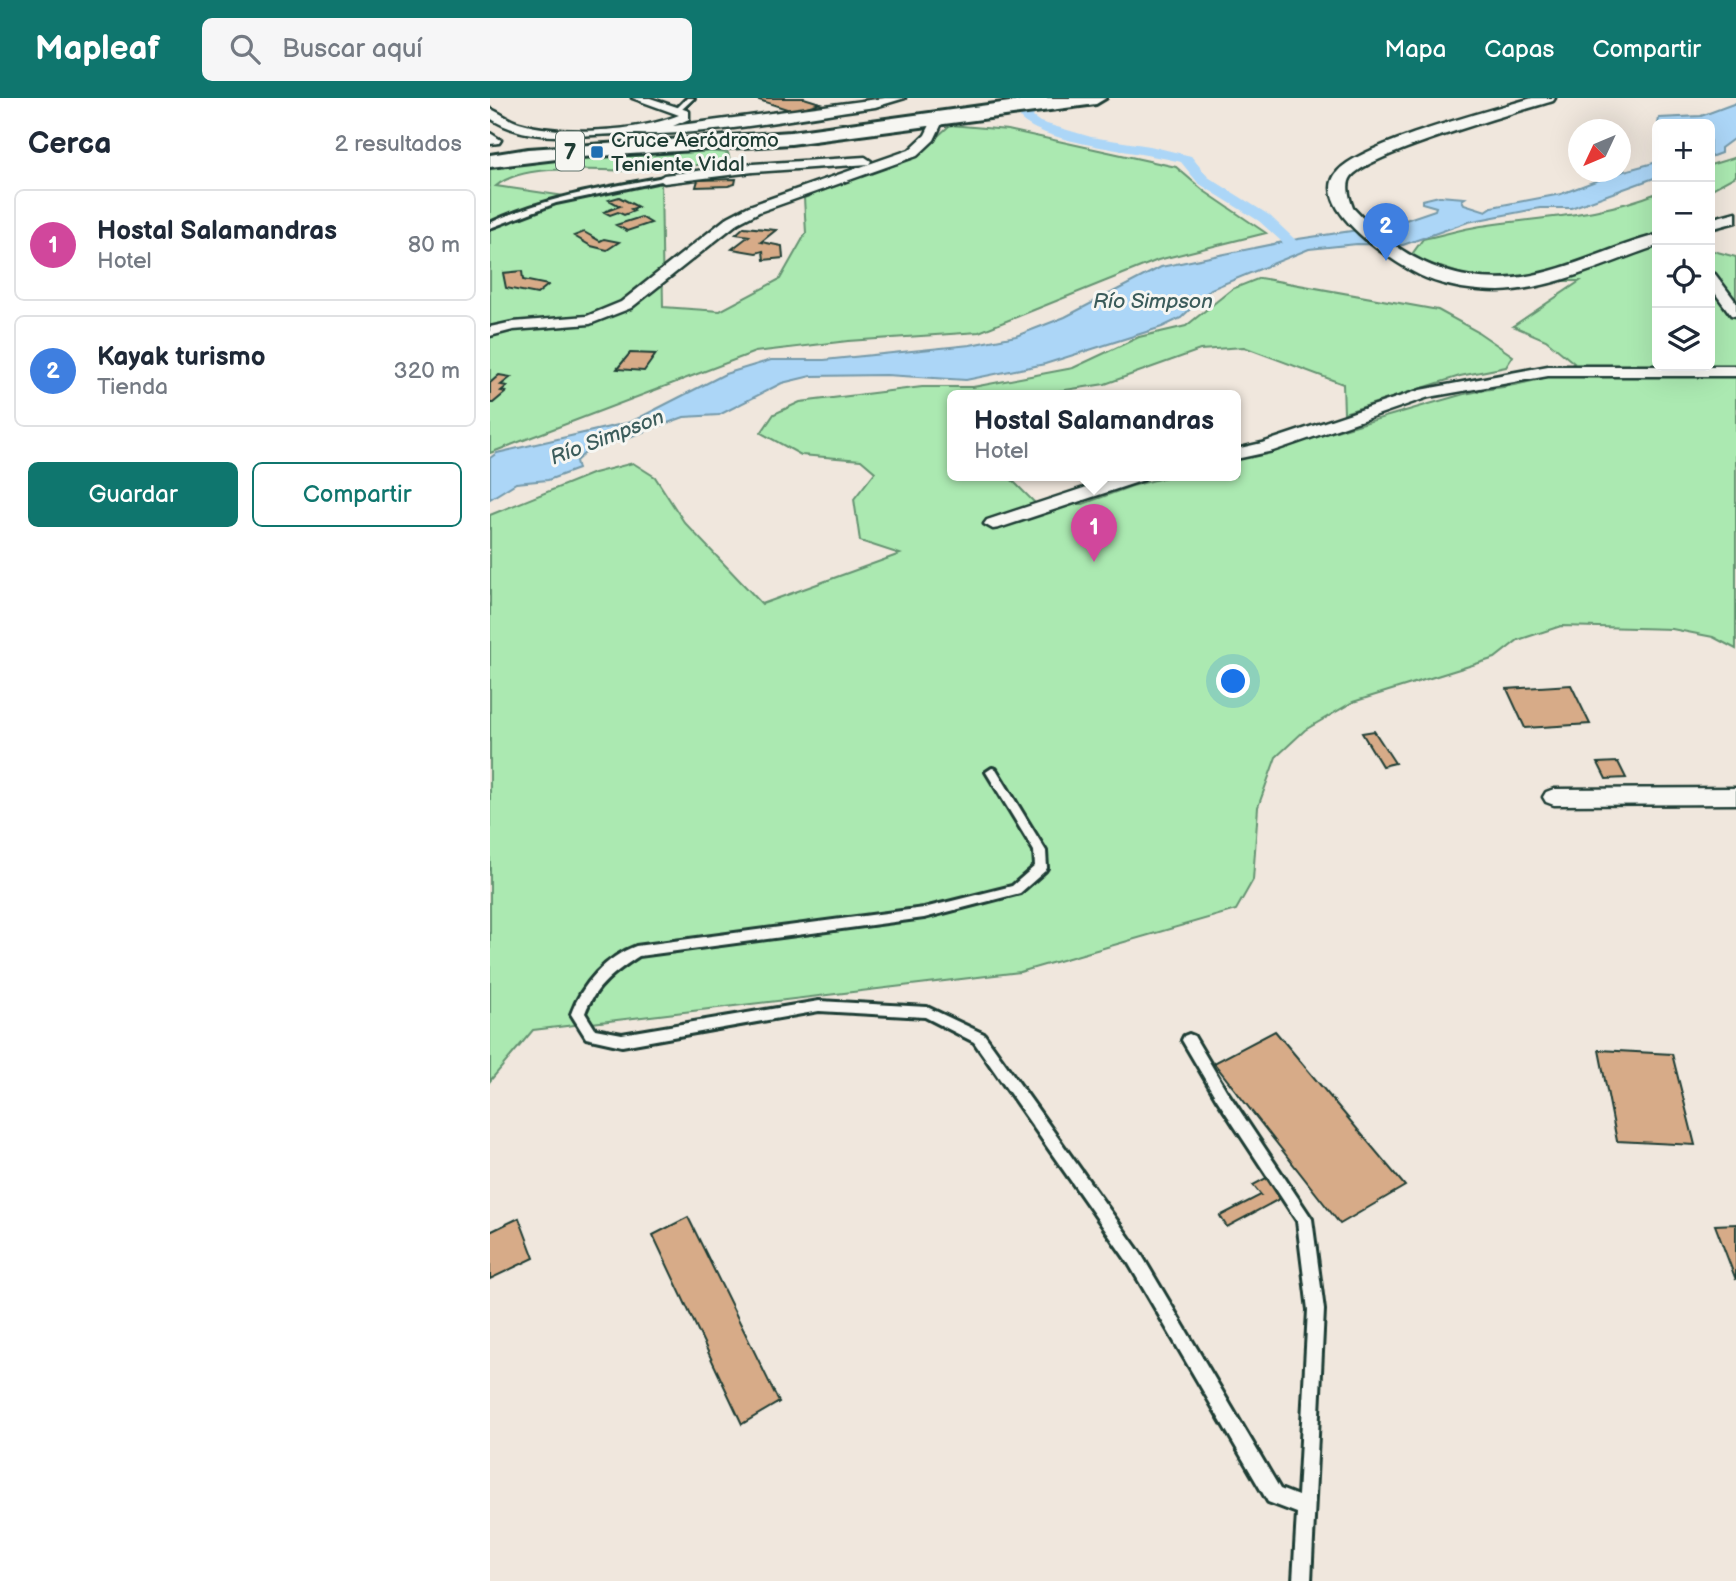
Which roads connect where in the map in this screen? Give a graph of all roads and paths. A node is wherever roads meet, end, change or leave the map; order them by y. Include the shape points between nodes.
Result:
1 (691, 98) edge
2 (899, 98) edge
3 (1097, 98) edge
4 (1548, 98) edge
5 (1066, 100) edge
6 (643, 108) edge
7 (678, 110) junction
8 (490, 112) edge
9 (939, 117) junction
10 (492, 147) edge
11 (892, 162) junction
12 (664, 179) joint
13 (1736, 217) edge
14 (1715, 223) edge
15 (490, 226) edge
16 (1652, 242) edge
17 (1715, 284) edge
18 (1736, 312) edge
19 (490, 331) edge
20 (1736, 371) edge
21 (1241, 453) edge
22 (1123, 481) edge
23 (993, 524) dead end
24 (992, 772) dead end
25 (1736, 796) edge
26 (1554, 797) dead end
27 (1189, 1040) dead end
28 (1306, 1508) junction
29 (1302, 1581) edge

1 - 7 lane
2 - 6 street via 682,129
3 - 5 highway, 7
4 - 16 street via 1356,164 1344,174 1340,187 1346,211 1422,270 1474,284 1500,285 1563,272
5 - 9 highway, 7
6 - 7 street
6 - 7 street via 676,123 685,117
6 - 8 street via 543,131 518,127
9 - 10 highway, 7 via 790,138 533,153
9 - 11 street via 930,137 913,153
11 - 12 street via 753,168
11 - 19 street via 733,220 626,305 590,320
12 - 15 lane via 587,193
13 - 14 street
17 - 18 street
20 - 21 street via 1548,371 1426,393
22 - 23 street
24 - 28 lane via 1040,851 1041,868 1016,890 924,913 636,951 602,974 584,995 578,1014 591,1034 622,1040 819,1006 927,1012 979,1038 1135,1259 1273,1496
25 - 26 street
27 - 28 lane via 1304,1219 1316,1310
28 - 29 lane

